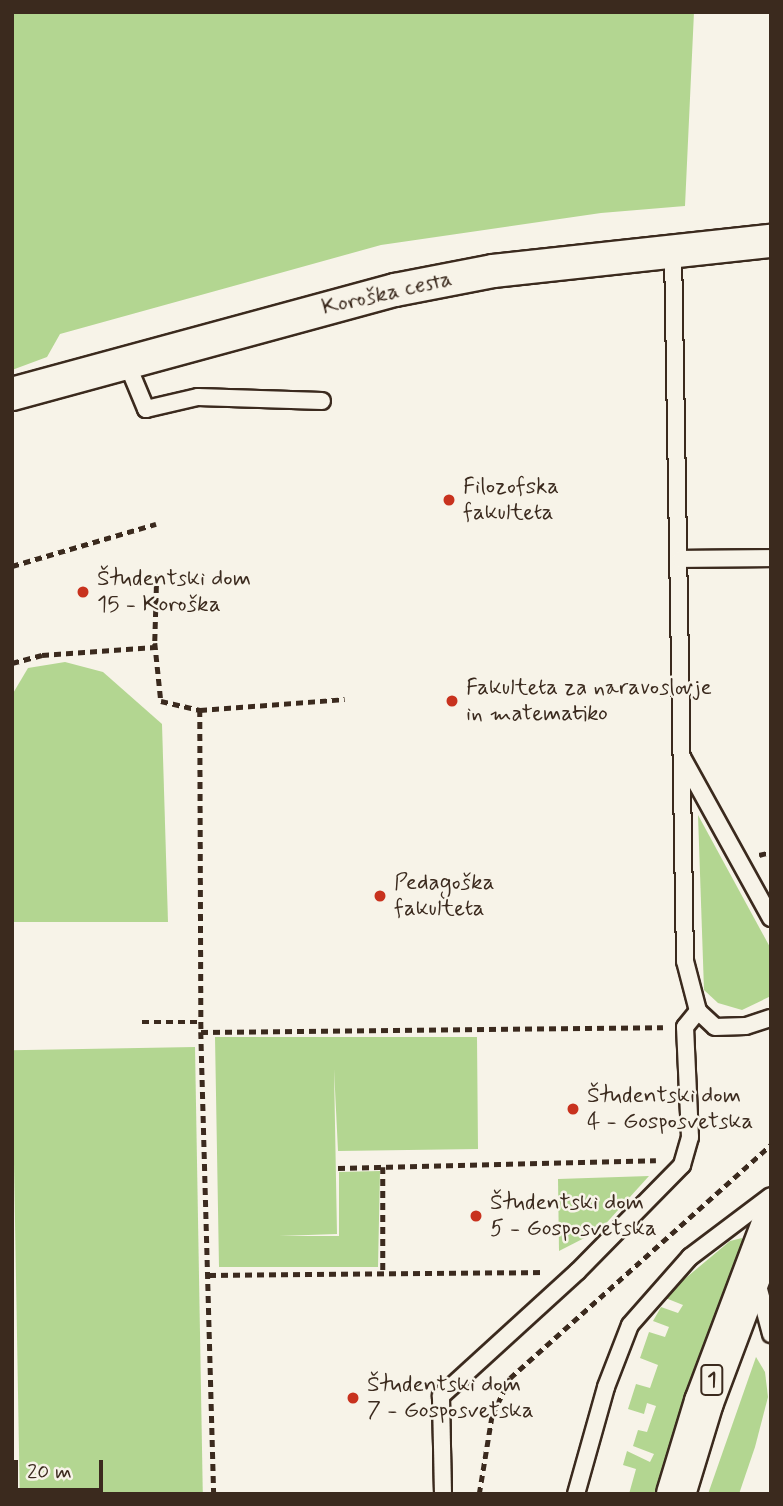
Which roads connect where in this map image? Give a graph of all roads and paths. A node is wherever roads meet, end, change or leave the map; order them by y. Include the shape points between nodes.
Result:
1 (771, 241) edge
2 (673, 251) junction
3 (126, 361) junction
4 (12, 394) edge
5 (322, 401) dead end
6 (156, 524) dead end
7 (771, 558) edge
8 (681, 559) junction
9 (12, 566) edge
10 (157, 573) dead end
11 (155, 647) junction
12 (12, 663) edge
13 (345, 699) dead end
14 (200, 710) junction
15 (679, 752) junction
16 (771, 918) edge
17 (698, 1011) junction
18 (771, 1018) edge
19 (201, 1021) junction
20 (142, 1023) dead end
21 (685, 1027) junction
22 (201, 1032) junction
23 (771, 1145) edge
24 (684, 1159) junction
25 (383, 1167) junction
26 (338, 1168) dead end
27 (771, 1196) edge
28 (771, 1224) edge
29 (754, 1269) junction
30 (577, 1272) junction
31 (383, 1273) junction
32 (209, 1275) junction
33 (771, 1334) edge
34 (214, 1494) edge
35 (443, 1494) edge
36 (479, 1494) edge
37 (576, 1494) edge
38 (676, 1494) edge

1 - 2 street, Koroška cesta
2 - 3 street, Koroška cesta via 493,271 395,290
2 - 8 lane
3 - 4 street, Koroška cesta
3 - 5 lane via 146,409 198,397
6 - 9 path
7 - 8 lane
8 - 15 lane
10 - 11 path
11 - 12 path via 42,655
11 - 14 path via 161,701
13 - 14 path
14 - 19 path
15 - 16 lane
15 - 17 lane via 685,961
17 - 18 lane via 715,1027 746,1026
17 - 21 lane
19 - 20 path
19 - 22 path
21 - 22 path
21 - 24 lane via 690,1137
22 - 32 path
23 - 36 path via 510,1378 492,1415 482,1454
24 - 25 path
24 - 30 lane
25 - 26 path
25 - 31 path
27 - 37 lane via 690,1257 630,1325 606,1387
28 - 29 main road, 1
29 - 33 lane
29 - 38 main road, 1
30 - 31 path
30 - 35 lane via 441,1396
31 - 32 path
32 - 34 path

